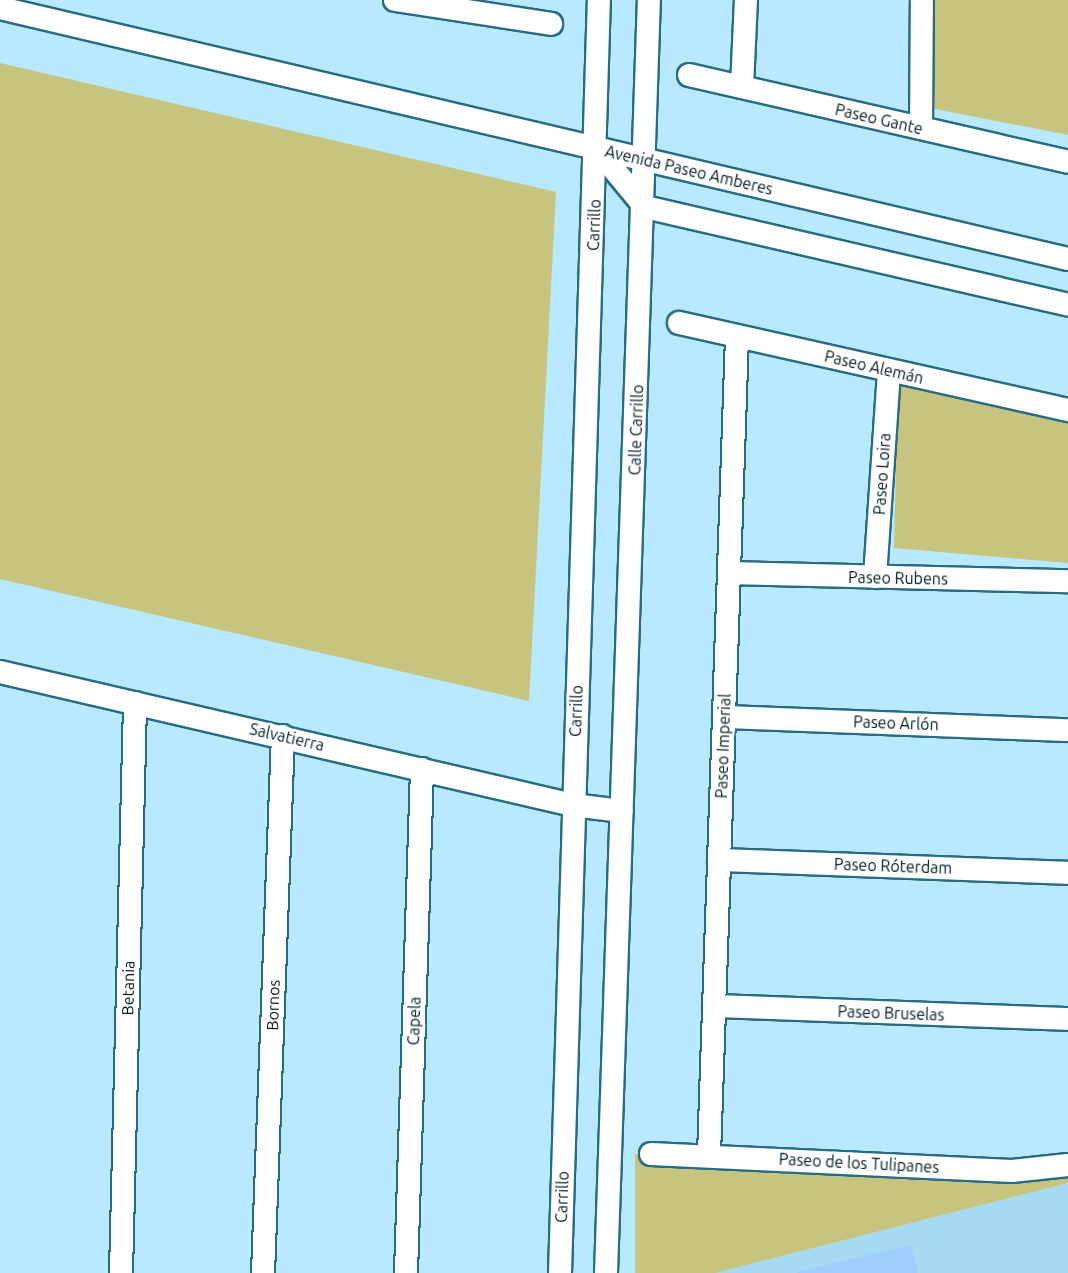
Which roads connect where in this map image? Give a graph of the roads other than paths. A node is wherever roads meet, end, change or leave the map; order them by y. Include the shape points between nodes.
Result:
1 (395, 0) edge
2 (599, 0) edge
3 (649, 0) edge
4 (746, 0) edge
5 (922, 0) edge
6 (446, 5) edge
7 (0, 8) edge
8 (551, 24) dead end
9 (690, 75) dead end
10 (742, 87) junction
11 (921, 128) junction
12 (597, 149) junction
13 (646, 159) junction
14 (1068, 162) edge
15 (645, 207) junction
16 (1068, 259) edge
17 (1068, 305) edge
18 (679, 323) dead end
19 (737, 336) junction
20 (889, 370) junction
21 (1068, 410) edge
22 (729, 573) junction
23 (875, 577) junction
24 (1068, 581) edge
25 (0, 672) edge
26 (135, 703) junction
27 (724, 717) junction
28 (1068, 730) edge
29 (283, 736) junction
30 (422, 769) junction
31 (573, 805) junction
32 (622, 811) junction
33 (719, 860) junction
34 (1068, 873) edge
35 (714, 1006) junction
36 (1068, 1019) edge
37 (651, 1154) dead end
38 (709, 1155) junction
39 (1068, 1165) edge
40 (121, 1273) edge
41 (262, 1273) edge
42 (406, 1273) edge
43 (560, 1273) edge
44 (606, 1273) edge

1 - 6 street
2 - 12 street
3 - 13 street, Calle Carrillo
4 - 10 street
5 - 11 street
6 - 8 street
7 - 12 street
9 - 10 street, Paseo Gante
10 - 11 street, Paseo Gante
11 - 14 street, Paseo Gante
12 - 13 street, Avenida Paseo Amberes
12 - 15 street, Avenida Paseo Amberes
12 - 31 street, Carrillo
13 - 15 street, Calle Carrillo
13 - 16 street, Avenida Paseo Amberes
15 - 17 street
15 - 32 street, Calle Carrillo
18 - 19 street, Paseo Alemán
19 - 20 street, Paseo Alemán
19 - 22 street, Paseo Imperial
20 - 21 street, Paseo Alemán
20 - 23 street, Paseo Loira
22 - 23 street, Paseo Rubens
22 - 27 street, Paseo Imperial
23 - 24 street, Paseo Rubens
25 - 26 street, Salvatierra
26 - 29 street, Salvatierra
26 - 40 street, Betania
27 - 28 street, Paseo Arlón
27 - 33 street, Paseo Imperial
29 - 30 street, Salvatierra
29 - 41 street, Bornos
30 - 31 street, Salvatierra
30 - 42 street, Capela
31 - 32 street
31 - 43 street, Carrillo
32 - 44 street, Calle Carrillo
33 - 34 street, Paseo Róterdam
33 - 35 street, Paseo Imperial
35 - 36 street, Paseo Bruselas
35 - 38 street, Paseo Imperial
37 - 38 street, Paseo de los Tulipanes
38 - 39 street, Paseo de los Tulipanes via 1012,1171

